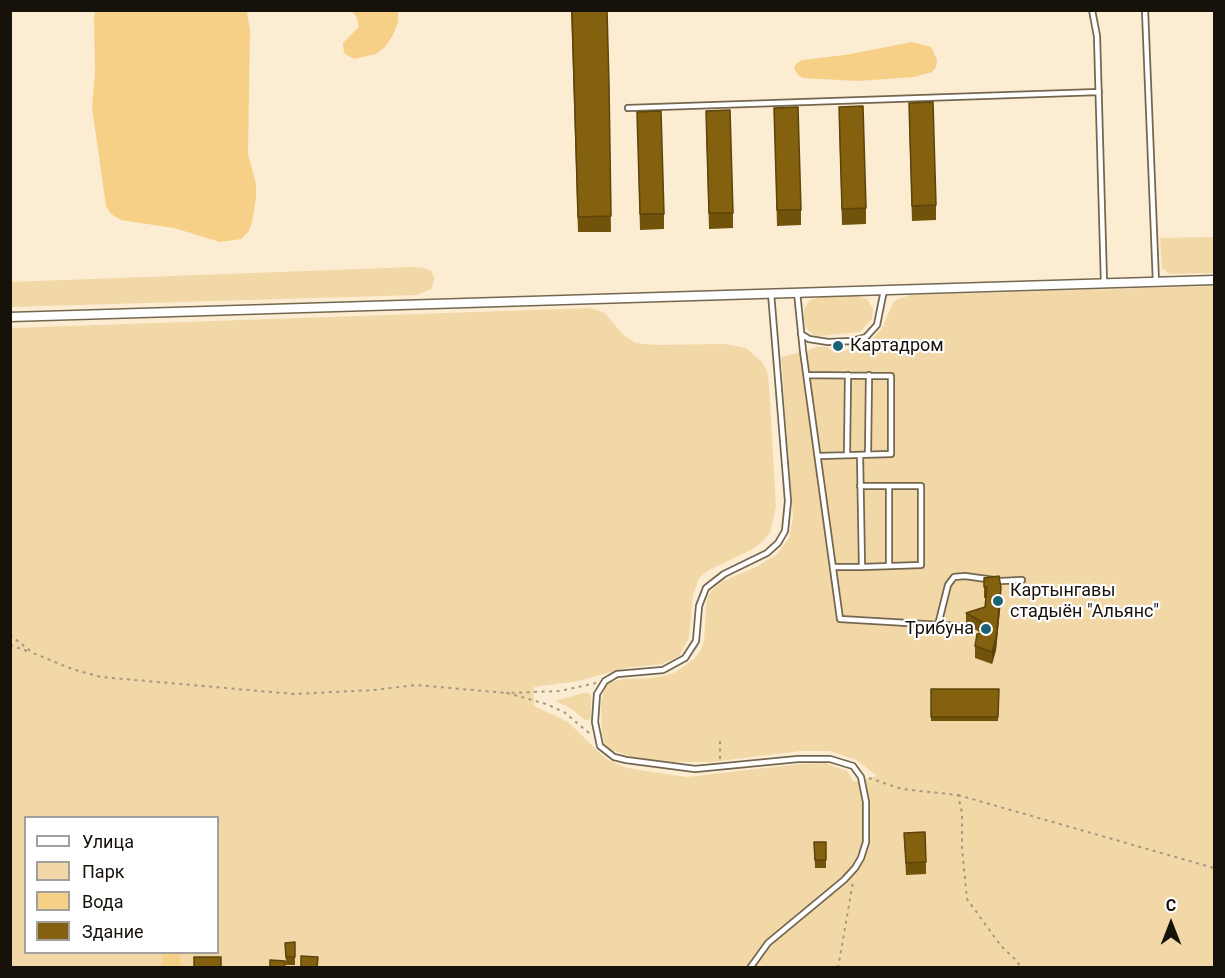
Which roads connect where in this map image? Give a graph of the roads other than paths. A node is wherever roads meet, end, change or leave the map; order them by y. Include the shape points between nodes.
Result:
1 (1092, 10) edge
2 (1145, 10) edge
3 (1099, 92) junction
4 (628, 108) dead end
5 (1215, 280) edge
6 (1156, 283) junction
7 (1104, 284) junction
8 (884, 290) junction
9 (797, 292) junction
10 (771, 293) junction
11 (10, 317) edge
12 (801, 334) junction
13 (807, 375) junction
14 (848, 375) junction
15 (868, 375) junction
16 (867, 454) junction
17 (847, 455) junction
18 (860, 455) junction
19 (819, 456) junction
20 (860, 486) junction
21 (889, 486) junction
22 (889, 566) junction
23 (834, 567) junction
24 (862, 567) junction
25 (1022, 580) dead end
26 (938, 625) junction
27 (958, 626) dead end
28 (750, 968) edge

1 - 3 lane
2 - 6 lane
3 - 4 lane
3 - 7 lane
5 - 6 street
6 - 7 street
7 - 8 street
8 - 9 street
8 - 12 lane via 881,317 866,337 828,342
9 - 10 street
9 - 12 lane
10 - 11 street
10 - 28 lane via 788,501 785,531 767,553 724,574 706,588 699,606 696,641 685,658 663,670 609,677 597,693 600,746 614,757 673,767 720,768 817,758 842,761 853,766 861,777 866,802 866,842 855,868 779,932
12 - 13 lane
13 - 14 lane
13 - 19 lane
14 - 15 lane
14 - 17 lane
15 - 16 lane
15 - 16 lane via 891,376 891,454
16 - 18 lane
17 - 18 lane
17 - 19 lane
18 - 20 lane
19 - 23 lane
20 - 21 lane
20 - 24 lane
21 - 22 lane
21 - 22 lane via 921,486 921,565
22 - 24 lane
23 - 24 lane
23 - 26 lane via 840,619
25 - 26 lane via 954,577 948,585
26 - 27 lane

